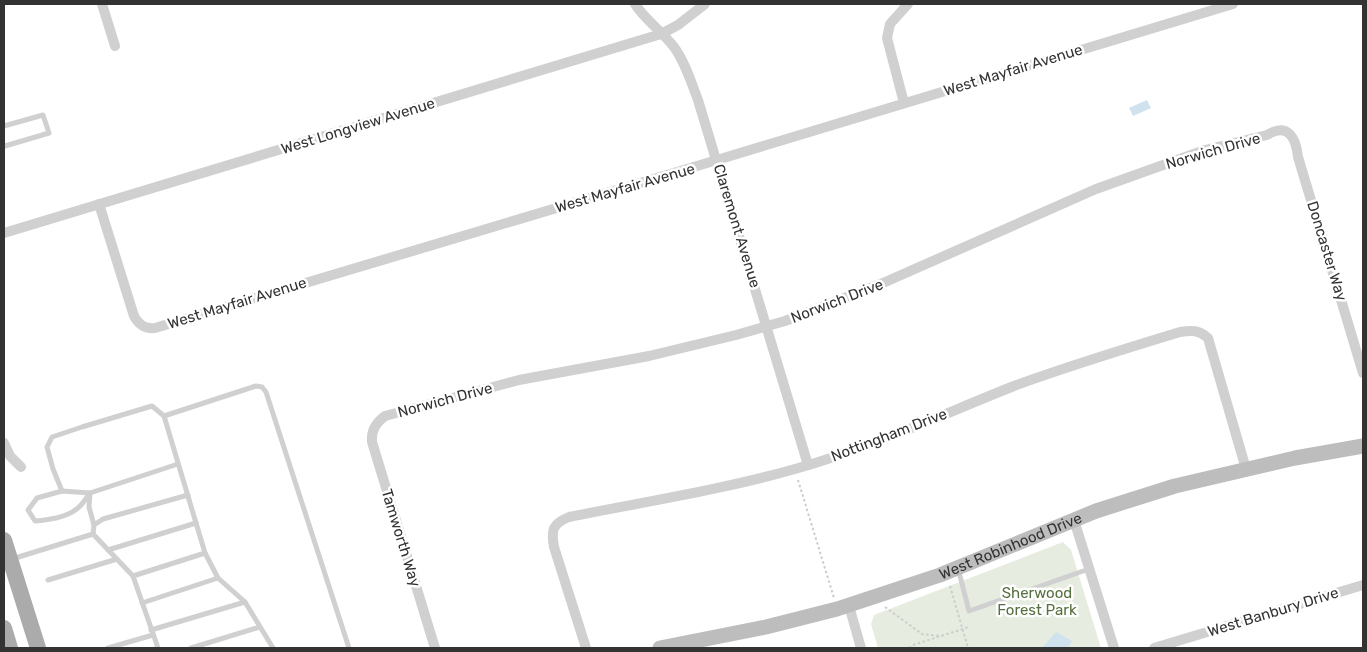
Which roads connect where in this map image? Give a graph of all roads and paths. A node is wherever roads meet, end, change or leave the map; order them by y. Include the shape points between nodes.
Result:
1 (102, 4) edge
2 (635, 4) edge
3 (705, 4) edge
4 (908, 4) edge
5 (1232, 4) edge
6 (662, 34) junction
7 (114, 46) dead end
8 (904, 102) junction
9 (4, 126) edge
10 (1287, 132) joint
11 (4, 145) edge
12 (717, 160) junction
13 (99, 204) junction
14 (4, 232) edge
15 (766, 326) junction
16 (1363, 373) edge
17 (164, 416) junction
18 (374, 428) joint
19 (4, 443) edge
20 (1363, 446) edge
21 (178, 464) junction
22 (808, 465) junction
23 (21, 467) dead end
24 (794, 469) junction
25 (1246, 469) junction
26 (62, 491) junction
27 (90, 493) junction
28 (188, 494) junction
29 (1074, 520) junction
30 (196, 523) junction
31 (94, 524) junction
32 (93, 534) junction
33 (4, 540) edge
34 (108, 550) junction
35 (205, 553) junction
36 (7, 557) edge
37 (117, 559) junction
38 (958, 568) junction
39 (1090, 569) junction
40 (133, 576) junction
41 (218, 578) junction
42 (48, 580) dead end
43 (949, 582) dead end
44 (1363, 585) edge
45 (245, 602) junction
46 (142, 603) junction
47 (884, 606) dead end
48 (843, 607) junction
49 (260, 627) junction
50 (969, 627) dead end
51 (4, 628) edge
52 (962, 629) junction
53 (152, 633) junction
54 (942, 636) junction
55 (129, 642) junction
56 (10, 648) edge
57 (38, 648) edge
58 (108, 648) edge
59 (131, 648) edge
60 (158, 648) edge
61 (191, 648) edge
62 (273, 648) edge
63 (350, 648) edge
64 (435, 648) edge
65 (586, 648) edge
66 (660, 648) edge
67 (861, 648) edge
68 (909, 648) edge
69 (968, 648) edge
70 (1114, 648) edge
71 (1154, 648) edge

1 - 7 street
2 - 6 street, Claremont Avenue
3 - 6 street, West Longview Avenue
4 - 8 street via 890,24 887,38
5 - 8 street, West Mayfair Avenue
6 - 12 street, Claremont Avenue via 682,60
6 - 13 street, West Longview Avenue
8 - 12 street, West Mayfair Avenue
9 - 11 lane via 43,114 49,133
10 - 15 street, Norwich Drive via 1274,131 1205,150 1096,189 883,283
10 - 16 street, Doncaster Way via 1296,142
12 - 13 street, West Mayfair Avenue via 148,328 139,324 134,316
12 - 15 street, Claremont Avenue
13 - 14 street, West Longview Avenue
15 - 18 street, Norwich Drive via 649,356 519,380 385,416
15 - 22 street, Claremont Avenue
17 - 21 lane
17 - 26 lane via 152,406 52,437 47,447
17 - 63 lane via 256,386 262,387
18 - 64 street, Tamworth Way via 372,442
19 - 23 street via 10,456
20 - 25 street, West Robinhood Drive
21 - 27 lane
21 - 28 lane
22 - 24 street, Nottingham Drive
22 - 25 street, Nottingham Drive via 876,442 1025,382 1190,330 1201,332 1208,338
24 - 48 path
24 - 65 street, Nottingham Drive via 714,490 569,517 559,522 552,537 554,547
25 - 29 street, West Robinhood Drive via 1175,486
26 - 27 lane
26 - 27 lane via 36,498 28,510 35,521 73,512
27 - 31 lane via 89,507
28 - 30 lane
28 - 31 lane
29 - 38 street, West Robinhood Drive
29 - 39 street
30 - 34 lane
30 - 35 lane
31 - 32 lane
32 - 34 lane
32 - 36 lane
33 - 36 main road
34 - 37 lane
35 - 40 lane
35 - 41 lane
36 - 57 main road
37 - 40 lane
37 - 42 lane
38 - 39 lane via 969,611
38 - 48 street, West Robinhood Drive
39 - 70 street
40 - 46 lane
41 - 45 lane
41 - 46 lane
43 - 52 path
44 - 71 street, West Banbury Drive
45 - 49 lane
45 - 53 lane
46 - 53 lane
47 - 54 path via 922,634
48 - 66 street, West Robinhood Drive via 766,627
48 - 67 street
49 - 61 lane
49 - 62 lane
50 - 52 path
51 - 56 main road
52 - 54 path
52 - 69 path
53 - 55 lane
53 - 60 lane
54 - 68 path
55 - 58 lane
55 - 59 lane

